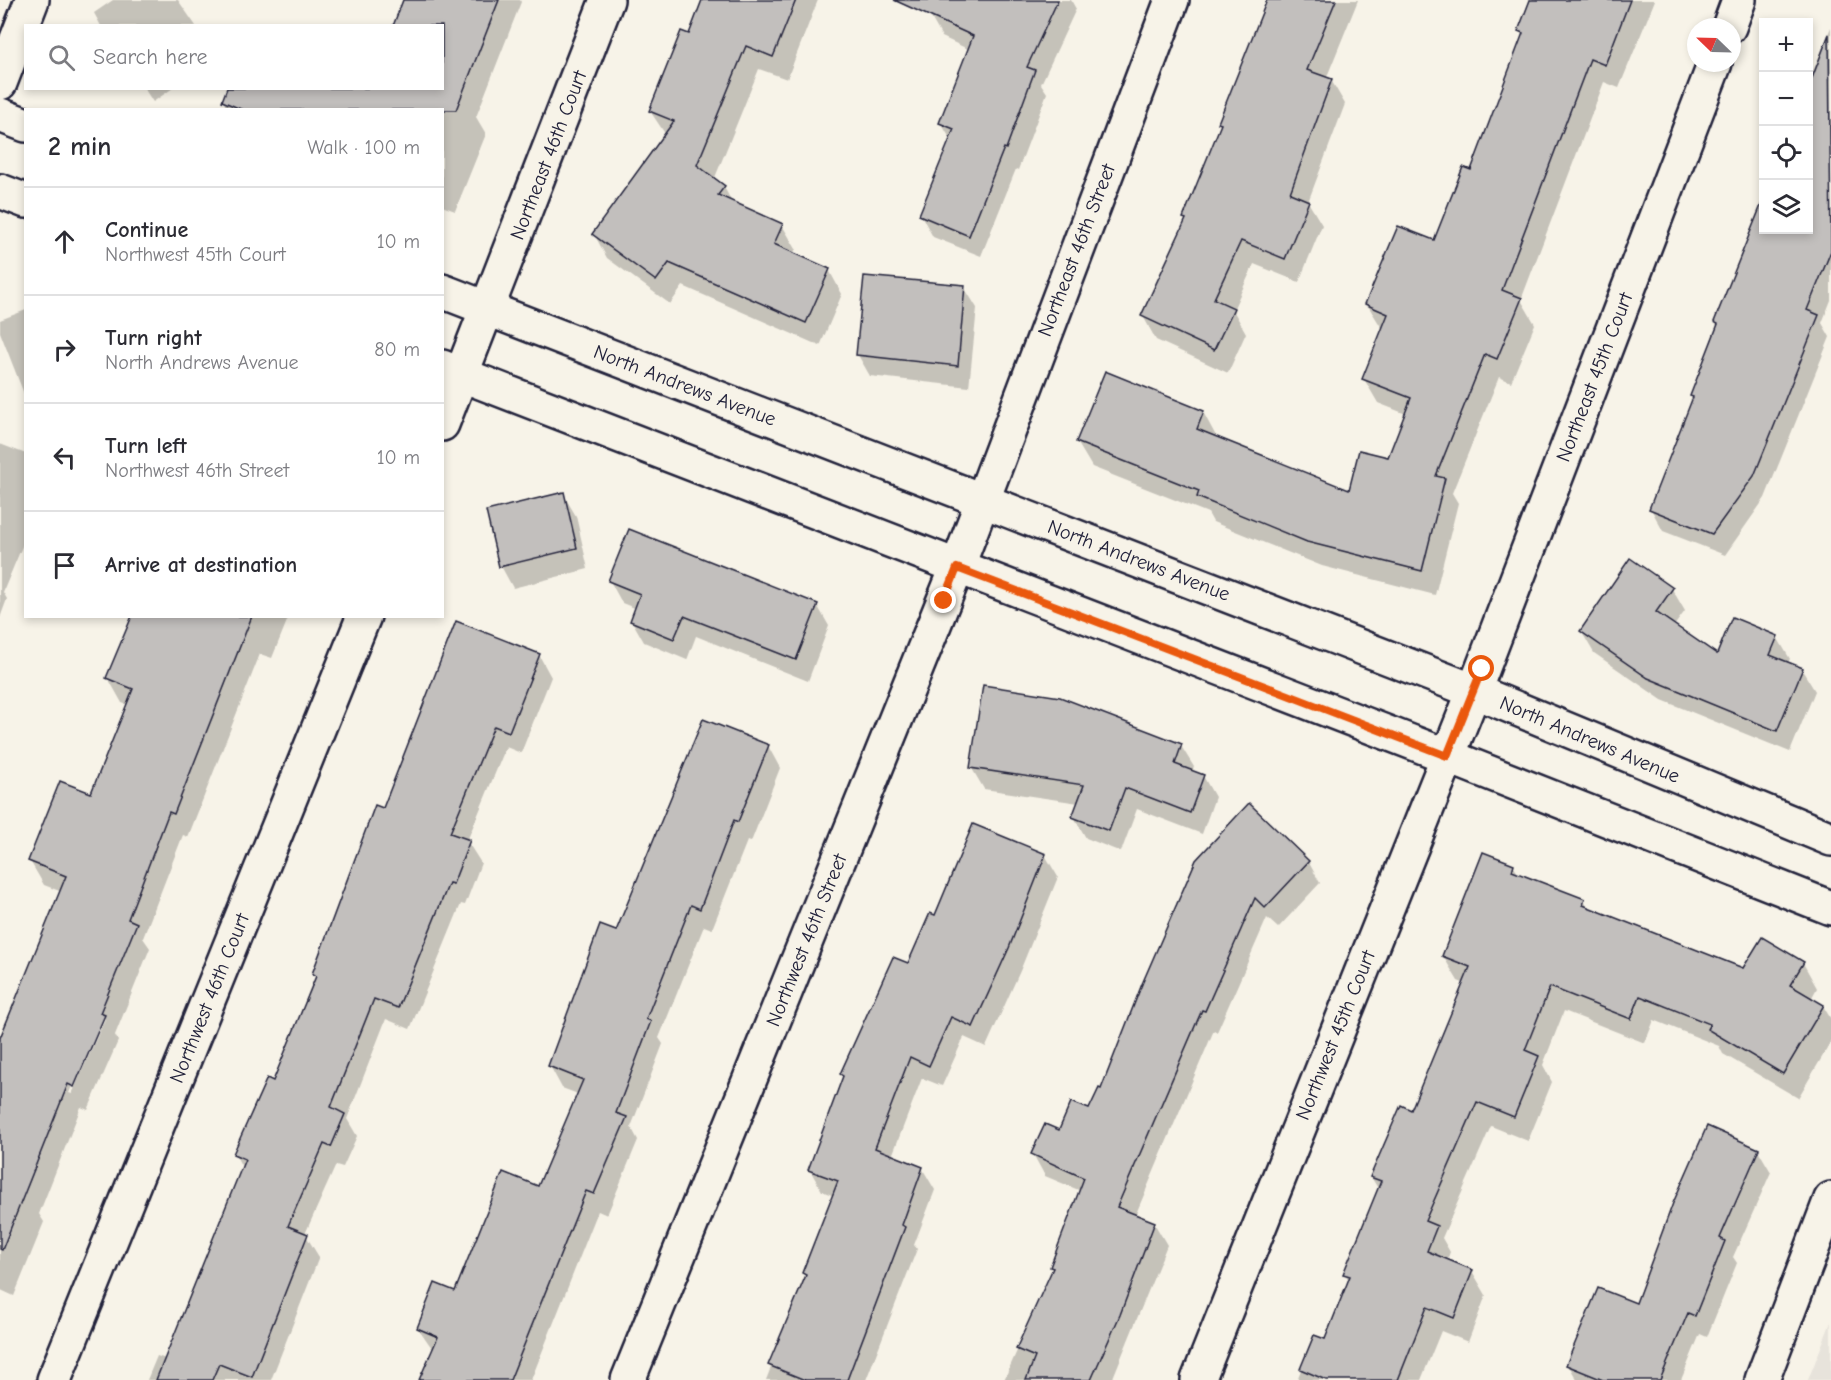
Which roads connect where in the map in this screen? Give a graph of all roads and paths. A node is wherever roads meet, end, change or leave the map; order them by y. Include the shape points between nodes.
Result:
1 (32, 0) edge
2 (607, 0) edge
3 (1172, 0) edge
4 (1739, 0) edge
5 (1732, 18) edge
6 (1712, 72) edge
7 (0, 84) edge
8 (0, 115) edge
9 (24, 124) edge
10 (0, 191) edge
11 (24, 200) edge
12 (444, 292) edge
13 (489, 309) junction
14 (452, 371) edge
15 (444, 413) edge
16 (981, 499) junction
17 (957, 568) junction
18 (363, 618) edge
19 (1473, 690) junction
20 (1447, 756) junction
21 (1831, 839) edge
22 (1831, 908) edge
23 (1831, 1199) edge
24 (54, 1380) edge
25 (628, 1380) edge
26 (1198, 1380) edge
27 (1762, 1380) edge

1 - 7 street
2 - 13 street, Northeast 46th Court
3 - 16 street, Northeast 46th Street
4 - 5 street
6 - 19 street, Northeast 45th Court
8 - 9 street
10 - 11 street
12 - 13 street, North Andrews Avenue
13 - 14 street
13 - 16 street, North Andrews Avenue
14 - 15 street
14 - 17 street
16 - 17 street, Northwest 46th Street
16 - 19 street, North Andrews Avenue
17 - 20 street
17 - 25 street, Northwest 46th Street
18 - 24 street, Northwest 46th Court
19 - 20 street, Northwest 45th Court
19 - 21 street, North Andrews Avenue
20 - 22 street
20 - 26 street, Northwest 45th Court
23 - 27 street

